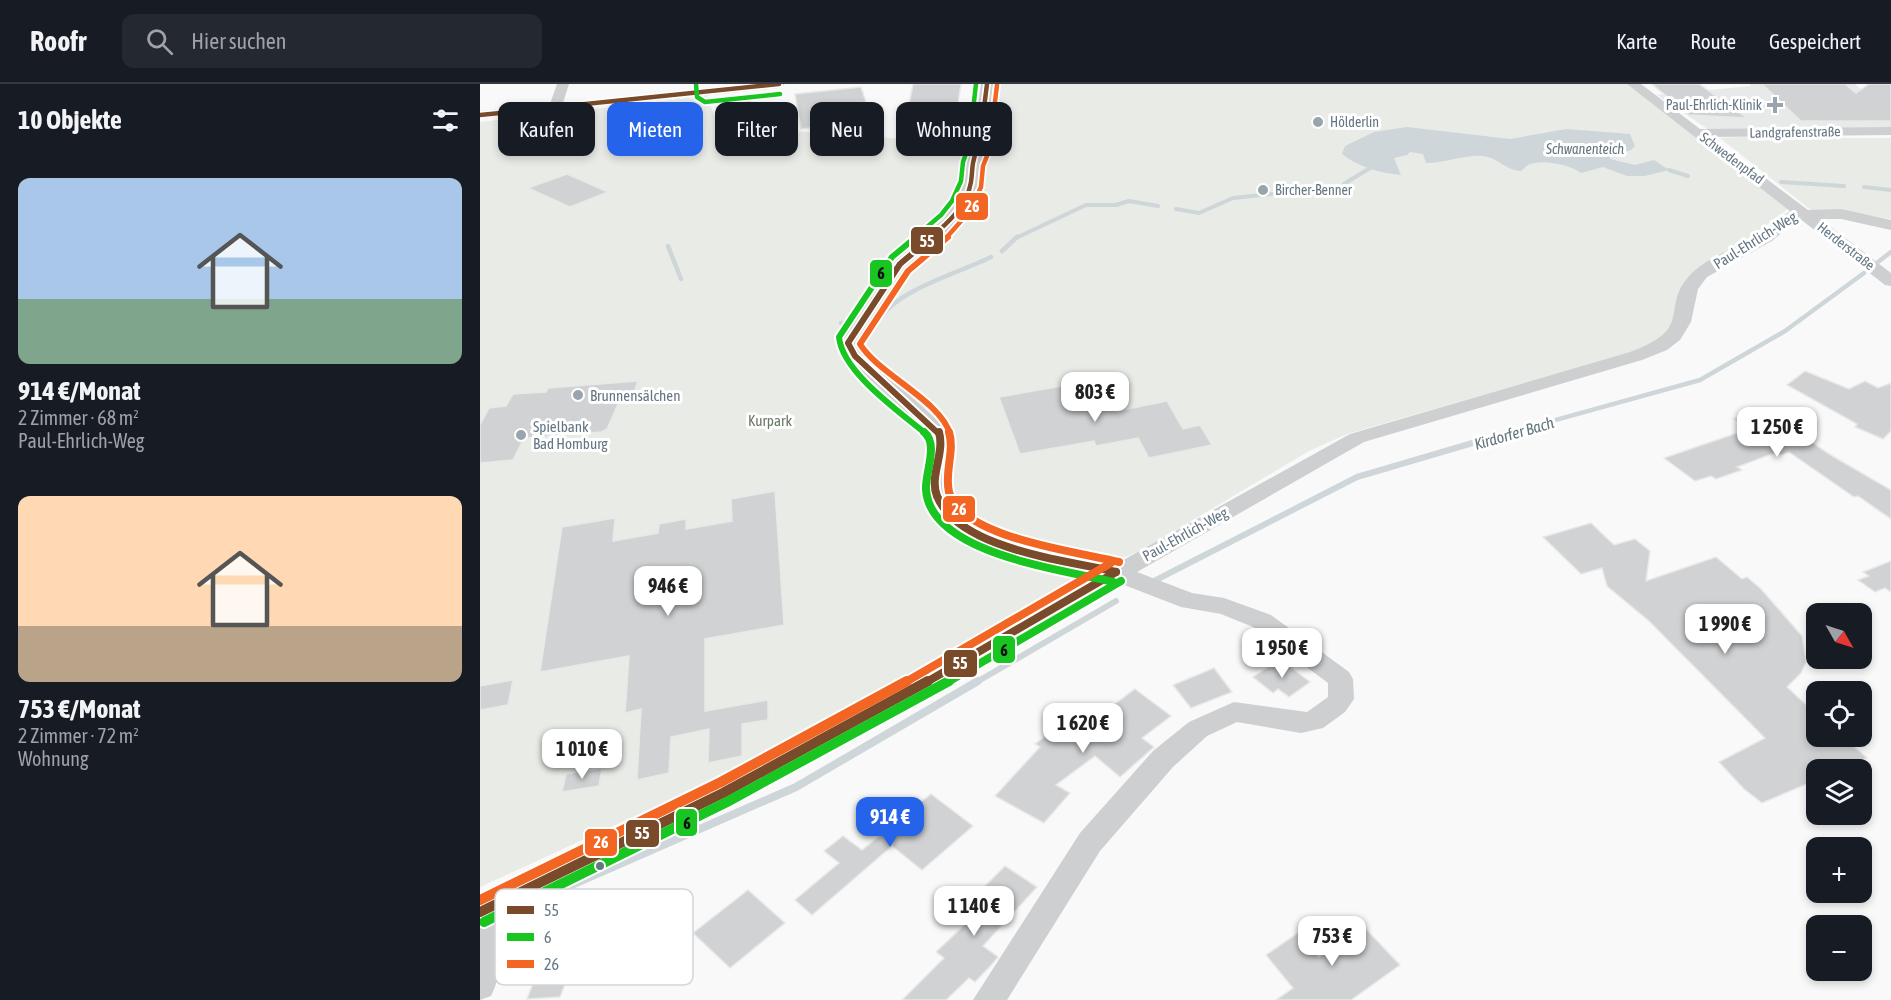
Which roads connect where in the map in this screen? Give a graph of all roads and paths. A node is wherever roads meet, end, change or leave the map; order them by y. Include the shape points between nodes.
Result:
1 (563, 84) edge
2 (779, 84) edge
3 (987, 84) edge
4 (1633, 84) edge
5 (706, 88) edge
6 (557, 102) edge
7 (595, 103) edge
8 (498, 113) edge
9 (480, 115) edge
10 (1891, 131) edge
11 (1699, 133) junction
12 (1804, 213) junction
13 (1891, 225) edge
14 (1891, 281) edge
15 (1116, 573) junction
16 (526, 889) edge
17 (483, 911) edge
18 (480, 985) edge
19 (989, 1000) edge

1 - 6 street
2 - 5 street
3 - 15 street via 979,148 971,184 961,206 949,222 900,264 848,343 855,356 938,430 942,446 935,478 936,495 944,511 973,532 1000,544
4 - 11 street, Schwedenpfad
5 - 7 street
8 - 9 street
10 - 11 street, Landgrafenstraße
11 - 12 street, Schwedenpfad
12 - 13 street via 1841,214
12 - 14 street, Herderstraße
12 - 15 street, Paul-Ehrlich-Weg via 1791,215 1775,231 1699,276 1690,288 1680,328 1662,346 1358,438
15 - 16 street, Paul-Ehrlich-Weg via 888,705
15 - 19 street via 1189,601 1236,610 1262,621 1340,679 1341,699 1314,721 1300,723 1253,712 1234,712 1198,729 1163,759 1090,842
17 - 18 street via 490,939

